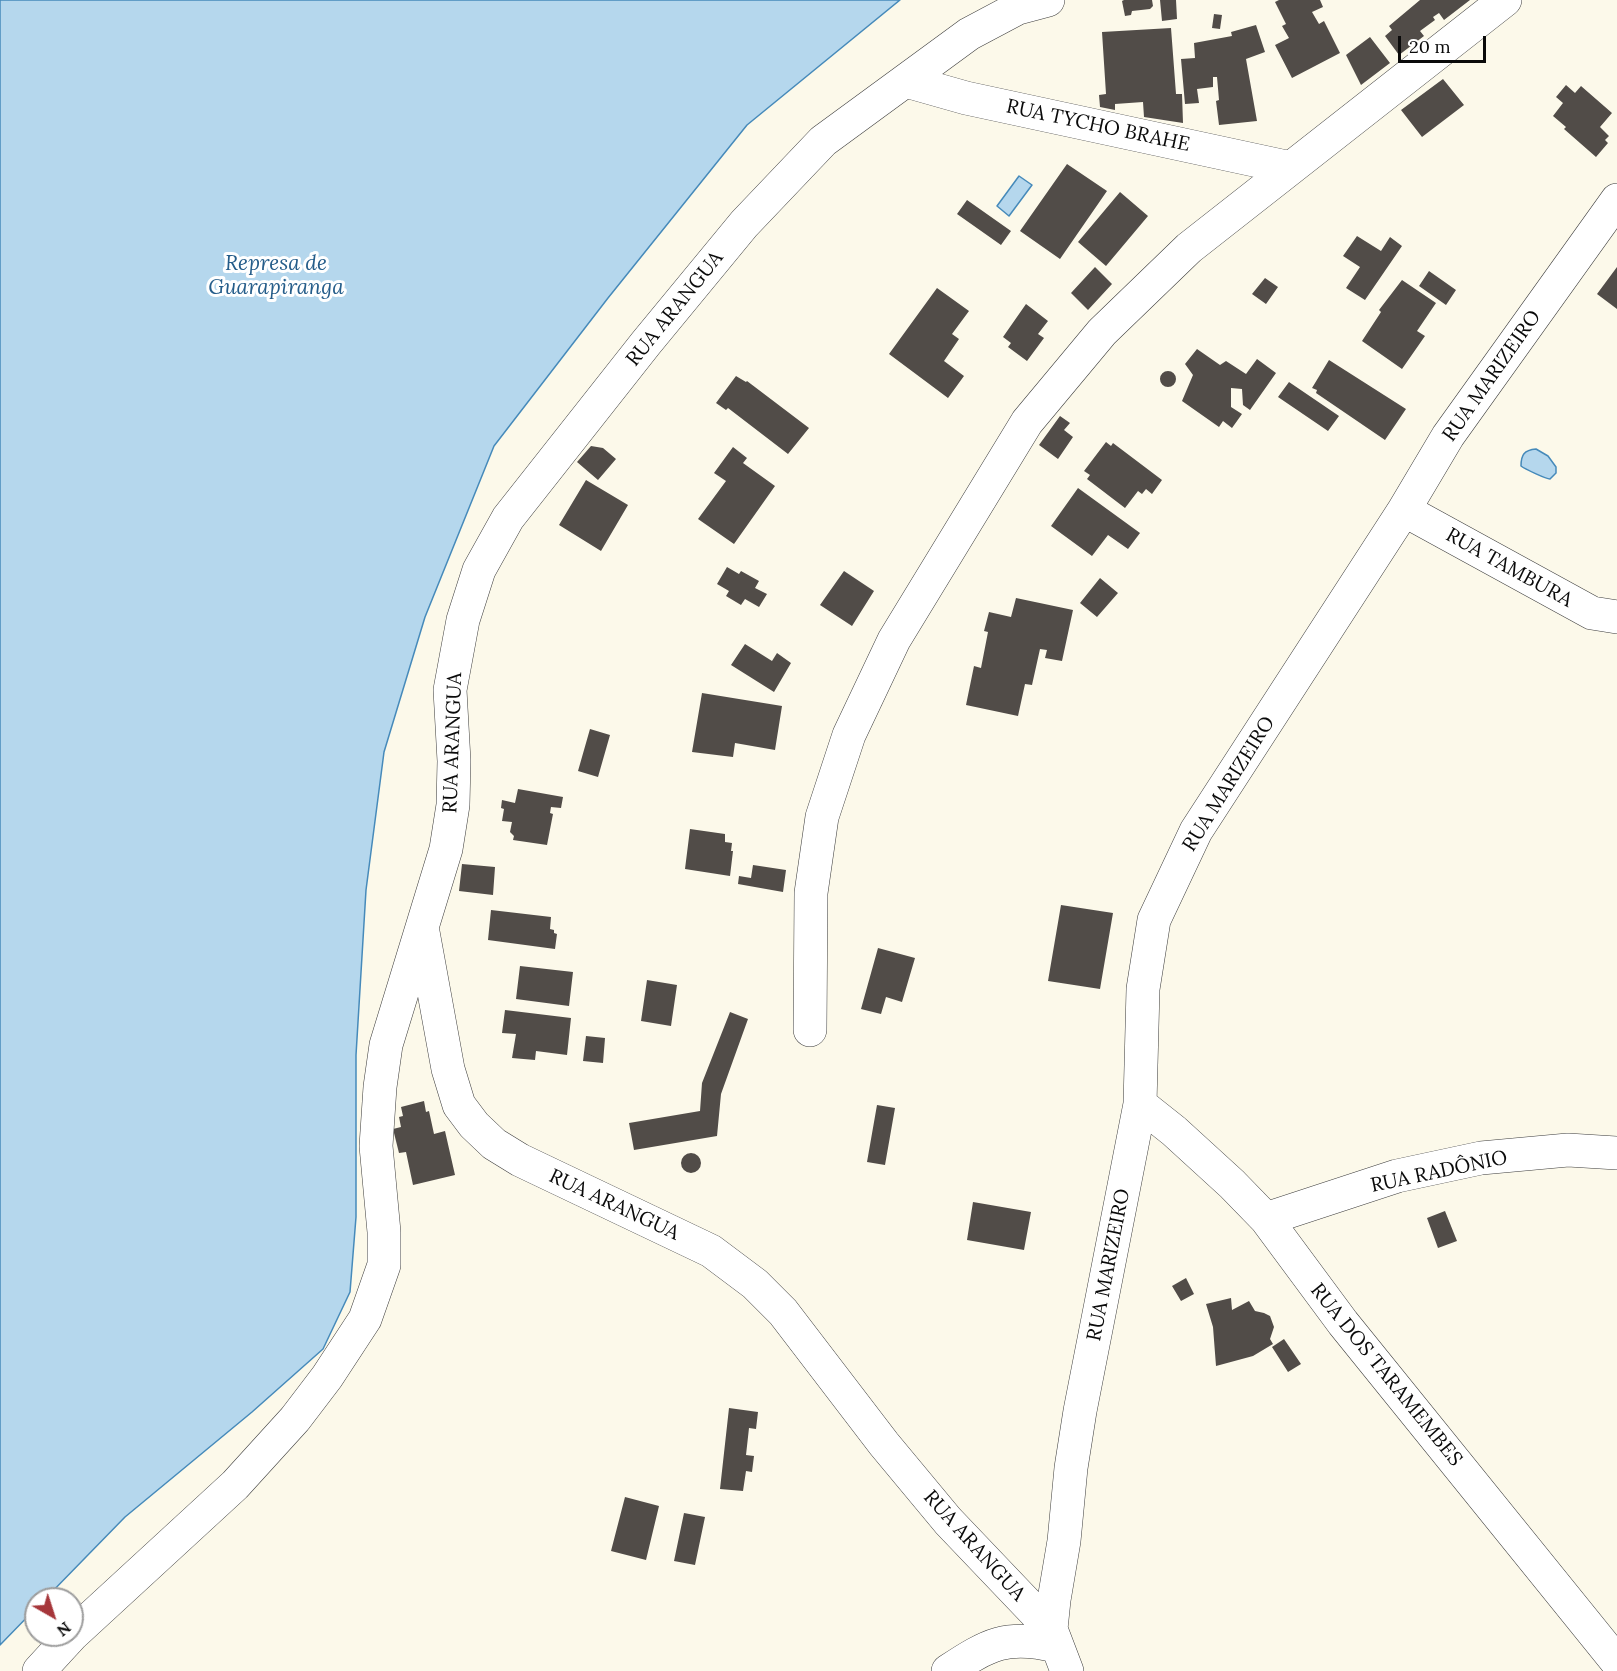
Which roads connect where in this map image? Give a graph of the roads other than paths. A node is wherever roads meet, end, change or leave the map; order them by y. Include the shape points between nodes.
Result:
1 (1048, 0) edge
2 (1505, 0) edge
3 (906, 81) junction
4 (1291, 168) junction
5 (1617, 200) edge
6 (1404, 510) junction
7 (1617, 617) edge
8 (422, 927) junction
9 (810, 1030) dead end
10 (1140, 1104) junction
11 (1617, 1153) edge
12 (1266, 1219) junction
13 (84, 1624) edge
14 (61, 1647) edge
15 (1058, 1648) edge
16 (1617, 1662) edge
17 (39, 1671) edge
18 (948, 1671) edge

1 - 3 street, RUA ARANGUA via 1018,8 969,34
2 - 4 street
3 - 4 street, RUA TYCHO BRAHE via 966,98
3 - 8 street, RUA ARANGUA via 823,141 744,224 508,518 479,570 463,620 450,690 453,805 446,849
4 - 9 street via 1189,248 1102,332 1027,422 894,640 849,735 822,817 811,893
5 - 6 street, RUA MARIZEIRO via 1448,436
6 - 7 street, RUA TAMBURA via 1592,613
6 - 10 street, RUA MARIZEIRO via 1196,831 1154,920 1143,989
8 - 13 street via 386,1045 381,1077 376,1146 384,1265 365,1319 296,1419 235,1485
8 - 15 street, RUA ARANGUA via 448,1069 459,1105 474,1125 494,1144 520,1160 711,1251 754,1284 783,1312 884,1444
10 - 12 street, RUA DOS TARAMEMBES
10 - 15 street, RUA MARIZEIRO via 1078,1422
11 - 12 street, RUA RADÔNIO via 1568,1150 1481,1158 1397,1176
12 - 16 street, RUA DOS TARAMEMBES via 1343,1323
14 - 17 street
15 - 18 street via 1036,1641 999,1642

